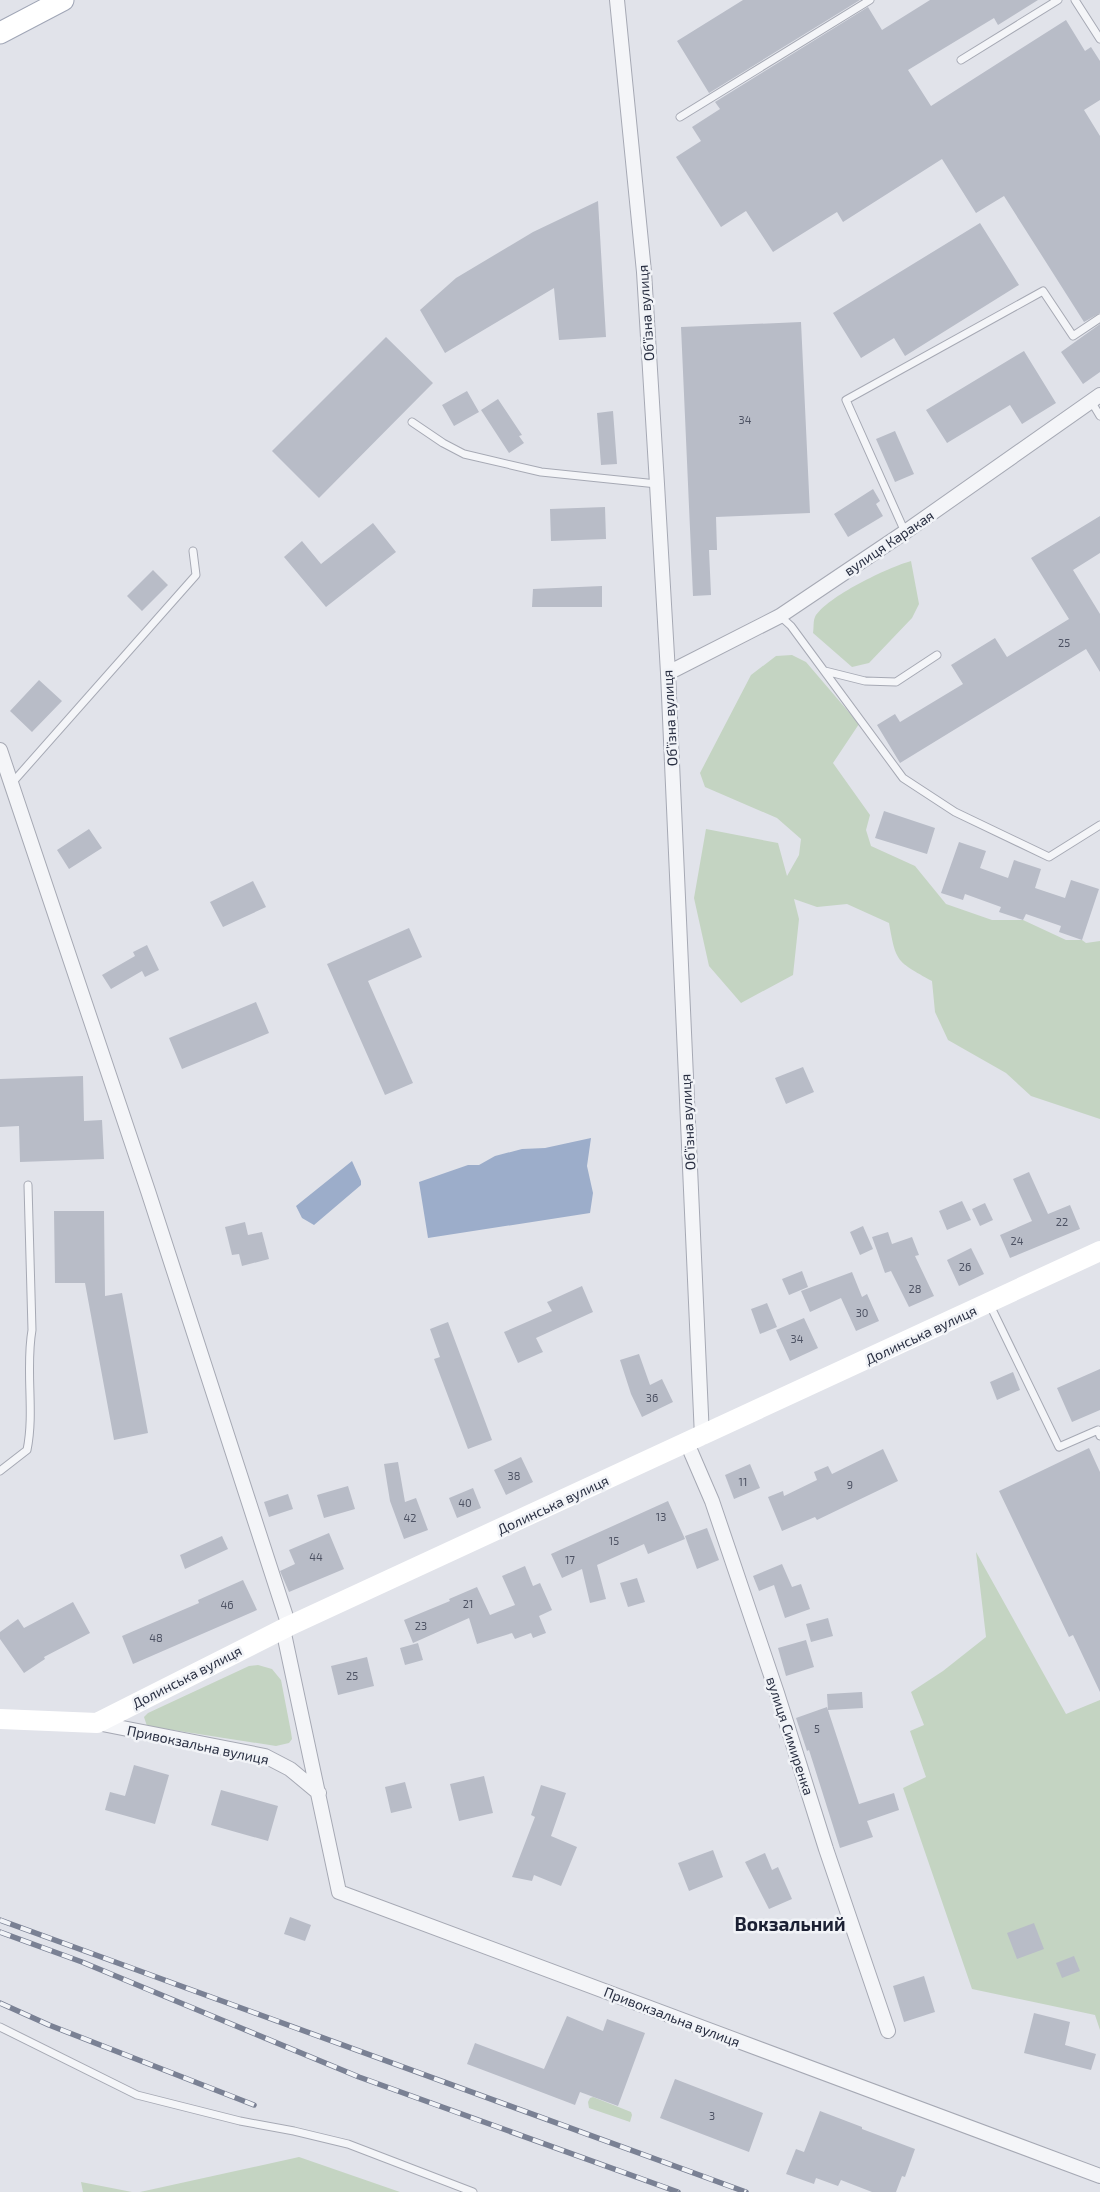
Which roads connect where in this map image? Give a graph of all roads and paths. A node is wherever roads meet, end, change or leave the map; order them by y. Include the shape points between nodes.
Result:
1 (63, 0) edge
2 (616, 0) edge
3 (870, 0) edge
4 (1058, 0) edge
5 (1075, 0) edge
6 (0, 33) edge
7 (1100, 39) edge
8 (961, 60) dead end
9 (680, 117) dead end
10 (1100, 318) edge
11 (1095, 398) edge
12 (1100, 416) edge
13 (412, 422) dead end
14 (657, 484) junction
15 (906, 532) junction
16 (193, 551) dead end
17 (780, 616) junction
18 (937, 655) dead end
19 (825, 671) junction
20 (668, 673) junction
21 (0, 750) edge
22 (11, 784) junction
23 (1100, 825) edge
24 (28, 1185) dead end
25 (1100, 1251) edge
26 (989, 1303) junction
27 (1100, 1436) edge
28 (695, 1440) junction
29 (0, 1471) edge
30 (286, 1627) junction
31 (0, 1720) edge
32 (97, 1723) junction
33 (318, 1793) junction
34 (0, 2027) edge
35 (888, 2031) dead end
36 (1100, 2176) edge
37 (474, 2192) edge

1 - 6 main road
2 - 14 street, Обʼїзна вулиця via 644,272
3 - 9 lane
4 - 8 lane
5 - 7 lane
10 - 15 lane via 1073,336 1043,291 846,400
11 - 12 lane
11 - 15 street, вулиця Каракая
13 - 14 lane via 464,454 541,472
14 - 20 street, Обʼїзна вулиця
15 - 17 street, вулиця Каракая
16 - 22 lane via 196,575
17 - 19 lane
17 - 20 street, вулиця Каракая
18 - 19 lane via 896,682 865,681
19 - 23 lane via 903,778 955,812 1049,857
20 - 28 street, Обʼїзна вулиця
21 - 22 street, Привокзальна вулиця
22 - 30 street, Привокзальна вулиця via 148,1191
24 - 29 lane via 32,1330 29,1348 30,1431 26,1450
25 - 26 main road, Долинська вулиця
26 - 27 lane via 1059,1447 1098,1430
26 - 28 main road, Долинська вулиця
28 - 30 main road, Долинська вулиця
28 - 35 street, вулиця Симиренка via 712,1502
30 - 32 main road, Долинська вулиця
30 - 33 street, Привокзальна вулиця
31 - 32 main road, Долинська вулиця
32 - 33 street, Привокзальна вулиця via 265,1756 290,1769
33 - 36 street, Привокзальна вулиця via 338,1892
34 - 37 lane via 137,2095 348,2144

